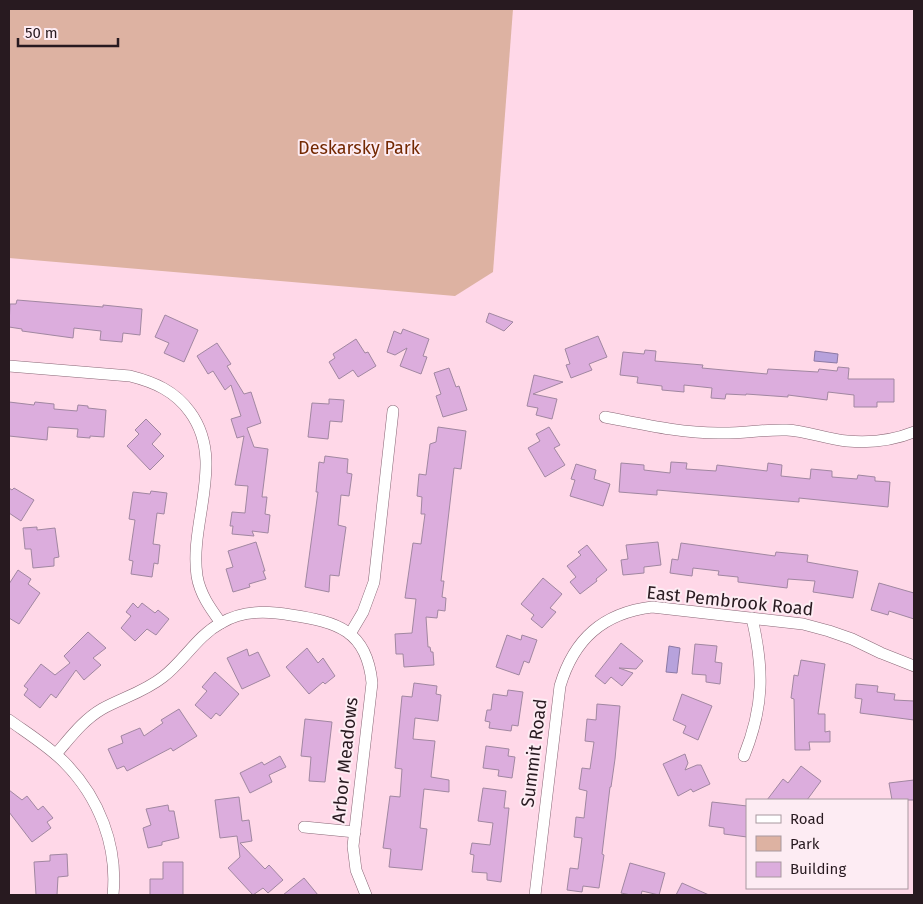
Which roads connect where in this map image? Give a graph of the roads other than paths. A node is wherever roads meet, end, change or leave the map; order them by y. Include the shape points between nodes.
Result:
1 (9, 366) edge
2 (393, 411) dead end
3 (605, 417) dead end
4 (914, 432) edge
5 (752, 618) junction
6 (221, 623) junction
7 (598, 626) joint
8 (350, 634) junction
9 (914, 666) edge
10 (9, 720) edge
11 (56, 754) junction
12 (744, 756) dead end
13 (304, 827) dead end
14 (355, 832) junction
15 (112, 895) edge
16 (366, 895) edge
17 (535, 895) edge

1 - 6 street via 130,376 161,386 185,405 194,417 205,448 197,578 201,593
2 - 8 street via 374,582 363,612
3 - 4 street via 691,432 785,430 846,441 889,439
5 - 7 street, East Pembrook Road via 652,607 622,613
5 - 9 street, East Pembrook Road via 829,631
5 - 12 street via 759,648 760,694 757,718
6 - 8 street via 250,613 269,612 327,621
6 - 11 street via 204,634 163,677 88,719
7 - 17 street, Summit Road via 573,652 560,686
8 - 14 street, Arbor Meadows via 365,653 372,683
10 - 11 street
11 - 15 street via 78,777 103,819 113,863
13 - 14 street
14 - 16 street, Arbor Meadows via 356,870

